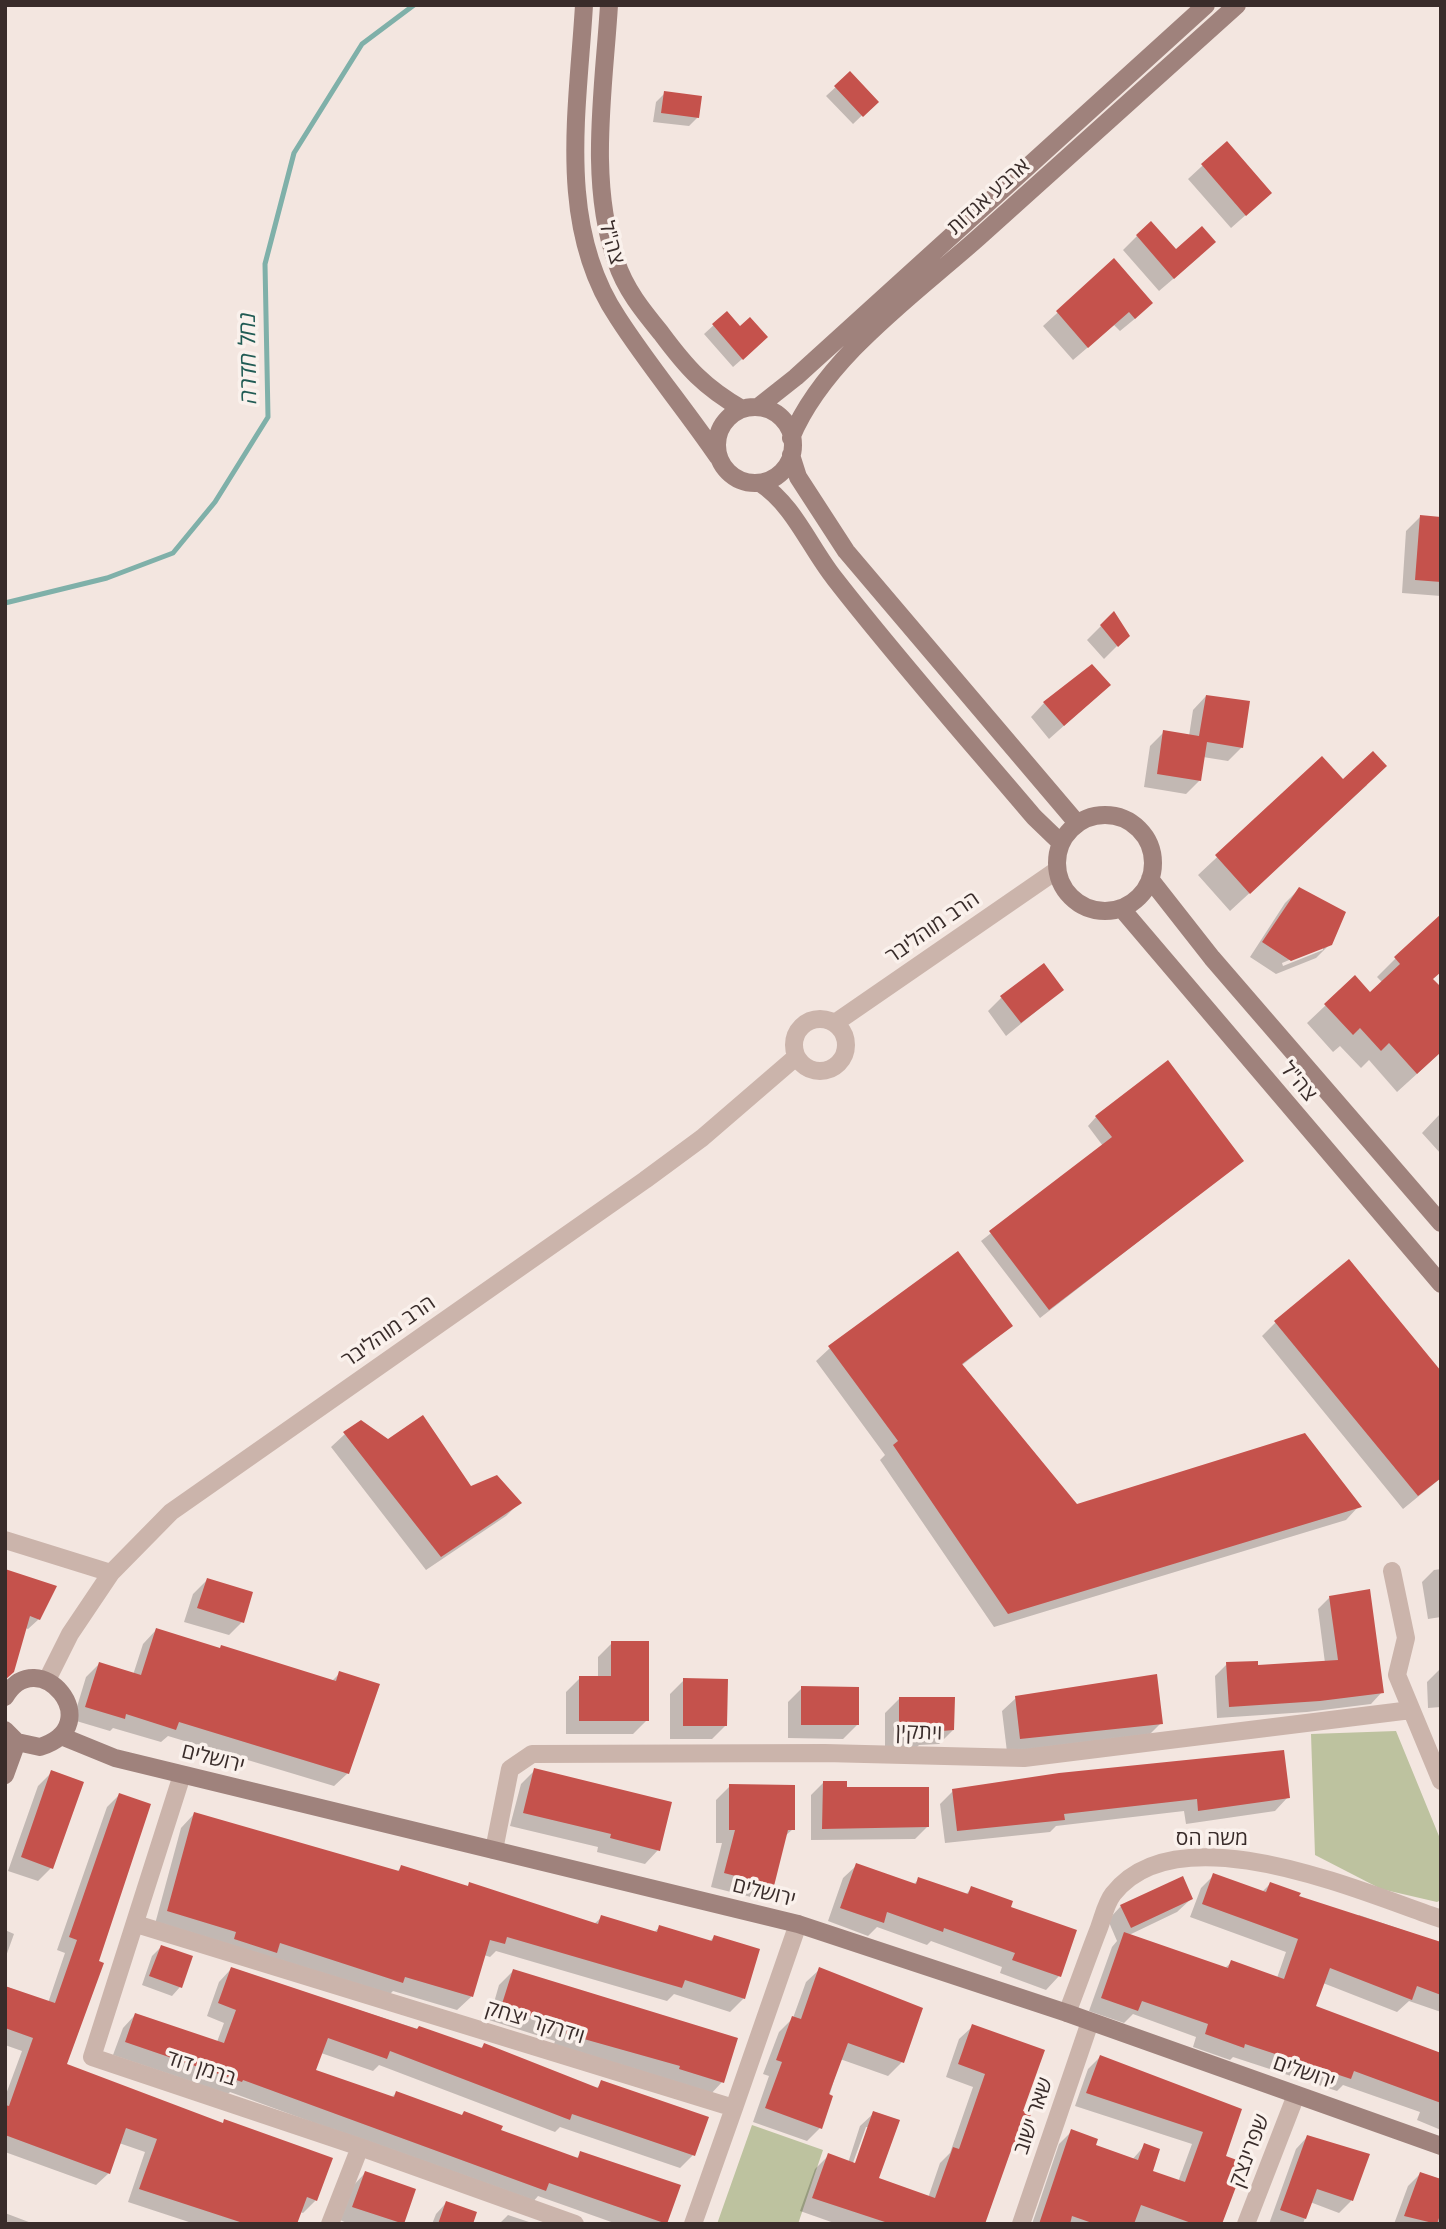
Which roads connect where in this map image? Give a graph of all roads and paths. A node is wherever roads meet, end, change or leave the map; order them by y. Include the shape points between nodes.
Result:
1 (584, 5) edge
2 (609, 5) edge
3 (1206, 5) edge
4 (1237, 5) edge
5 (750, 408) junction
6 (791, 447) junction
7 (718, 457) junction
8 (760, 482) junction
9 (1077, 823) junction
10 (1061, 843) junction
11 (1057, 870) junction
12 (1150, 879) junction
13 (1121, 908) junction
14 (835, 1023) junction
15 (796, 1057) junction
16 (1441, 1223) edge
17 (1441, 1284) edge
18 (5, 1540) edge
19 (1392, 1571) dead end
20 (111, 1573) junction
21 (47, 1680) junction
22 (5, 1697) edge
23 (1410, 1710) junction
24 (11, 1736) edge
25 (61, 1736) junction
26 (5, 1775) edge
27 (182, 1775) junction
28 (1441, 1780) edge
29 (494, 1850) junction
30 (1441, 1919) edge
31 (136, 1924) junction
32 (798, 1924) junction
33 (1067, 2013) junction
34 (1090, 2022) junction
35 (1296, 2095) junction
36 (734, 2108) junction
37 (1441, 2146) edge
38 (360, 2147) junction
39 (330, 2224) edge
40 (575, 2224) edge
41 (693, 2224) edge
42 (1021, 2224) edge
43 (1246, 2224) edge

1 - 7 main road, צה"ל via 575,148 576,195 584,236 616,317
2 - 5 main road, צה"ל via 601,187 616,262 634,299 693,375 711,391
3 - 5 main road, ארבע אגדות via 796,377
4 - 6 main road, ארבע אגדות via 879,326 802,411
5 - 6 main road via 775,413 784,421
5 - 7 main road via 724,422
6 - 8 main road via 778,475
6 - 9 main road via 798,477 846,551
7 - 8 main road via 741,481
8 - 10 main road via 779,498 870,623
9 - 10 main road
9 - 12 main road via 1099,815 1134,825 1149,845
10 - 11 main road
11 - 13 main road via 1065,890 1080,905 1107,911
11 - 14 street, הרב מוהליבר
12 - 13 main road via 1139,897
12 - 16 main road, צה"ל via 1220,969
13 - 17 main road, צה"ל
14 - 15 street via 818,1019 803,1025 794,1040
14 - 15 street via 845,1038 839,1064 816,1071
15 - 20 street, הרב מוהליבר via 645,1180 171,1512
18 - 20 street
19 - 23 street via 1406,1638 1397,1675
20 - 21 street, הרב מוהליבר via 69,1634
21 - 22 main road via 26,1679
21 - 25 main road via 69,1704 67,1727
23 - 28 street
23 - 29 street, ויתקין via 1024,1758 532,1754 510,1769
24 - 25 main road via 40,1747
24 - 26 main road
25 - 27 main road, ירושלים via 116,1758
27 - 29 main road, ירושלים
27 - 31 street, ברמן דוד
29 - 32 main road, ירושלים
30 - 33 street, משה הס via 1264,1863 1184,1857 1151,1865 1125,1879 1111,1896
31 - 36 street, וידרקר יצחק
31 - 38 street, ברמן דוד via 92,2057
32 - 33 main road, ירושלים
32 - 36 street
33 - 34 main road, ירושלים
34 - 35 main road, ירושלים
34 - 42 street, שאר ישוב
35 - 37 main road, ירושלים
35 - 43 street, שפרינצק
36 - 41 street
38 - 39 street
38 - 40 street, ברמן דוד

